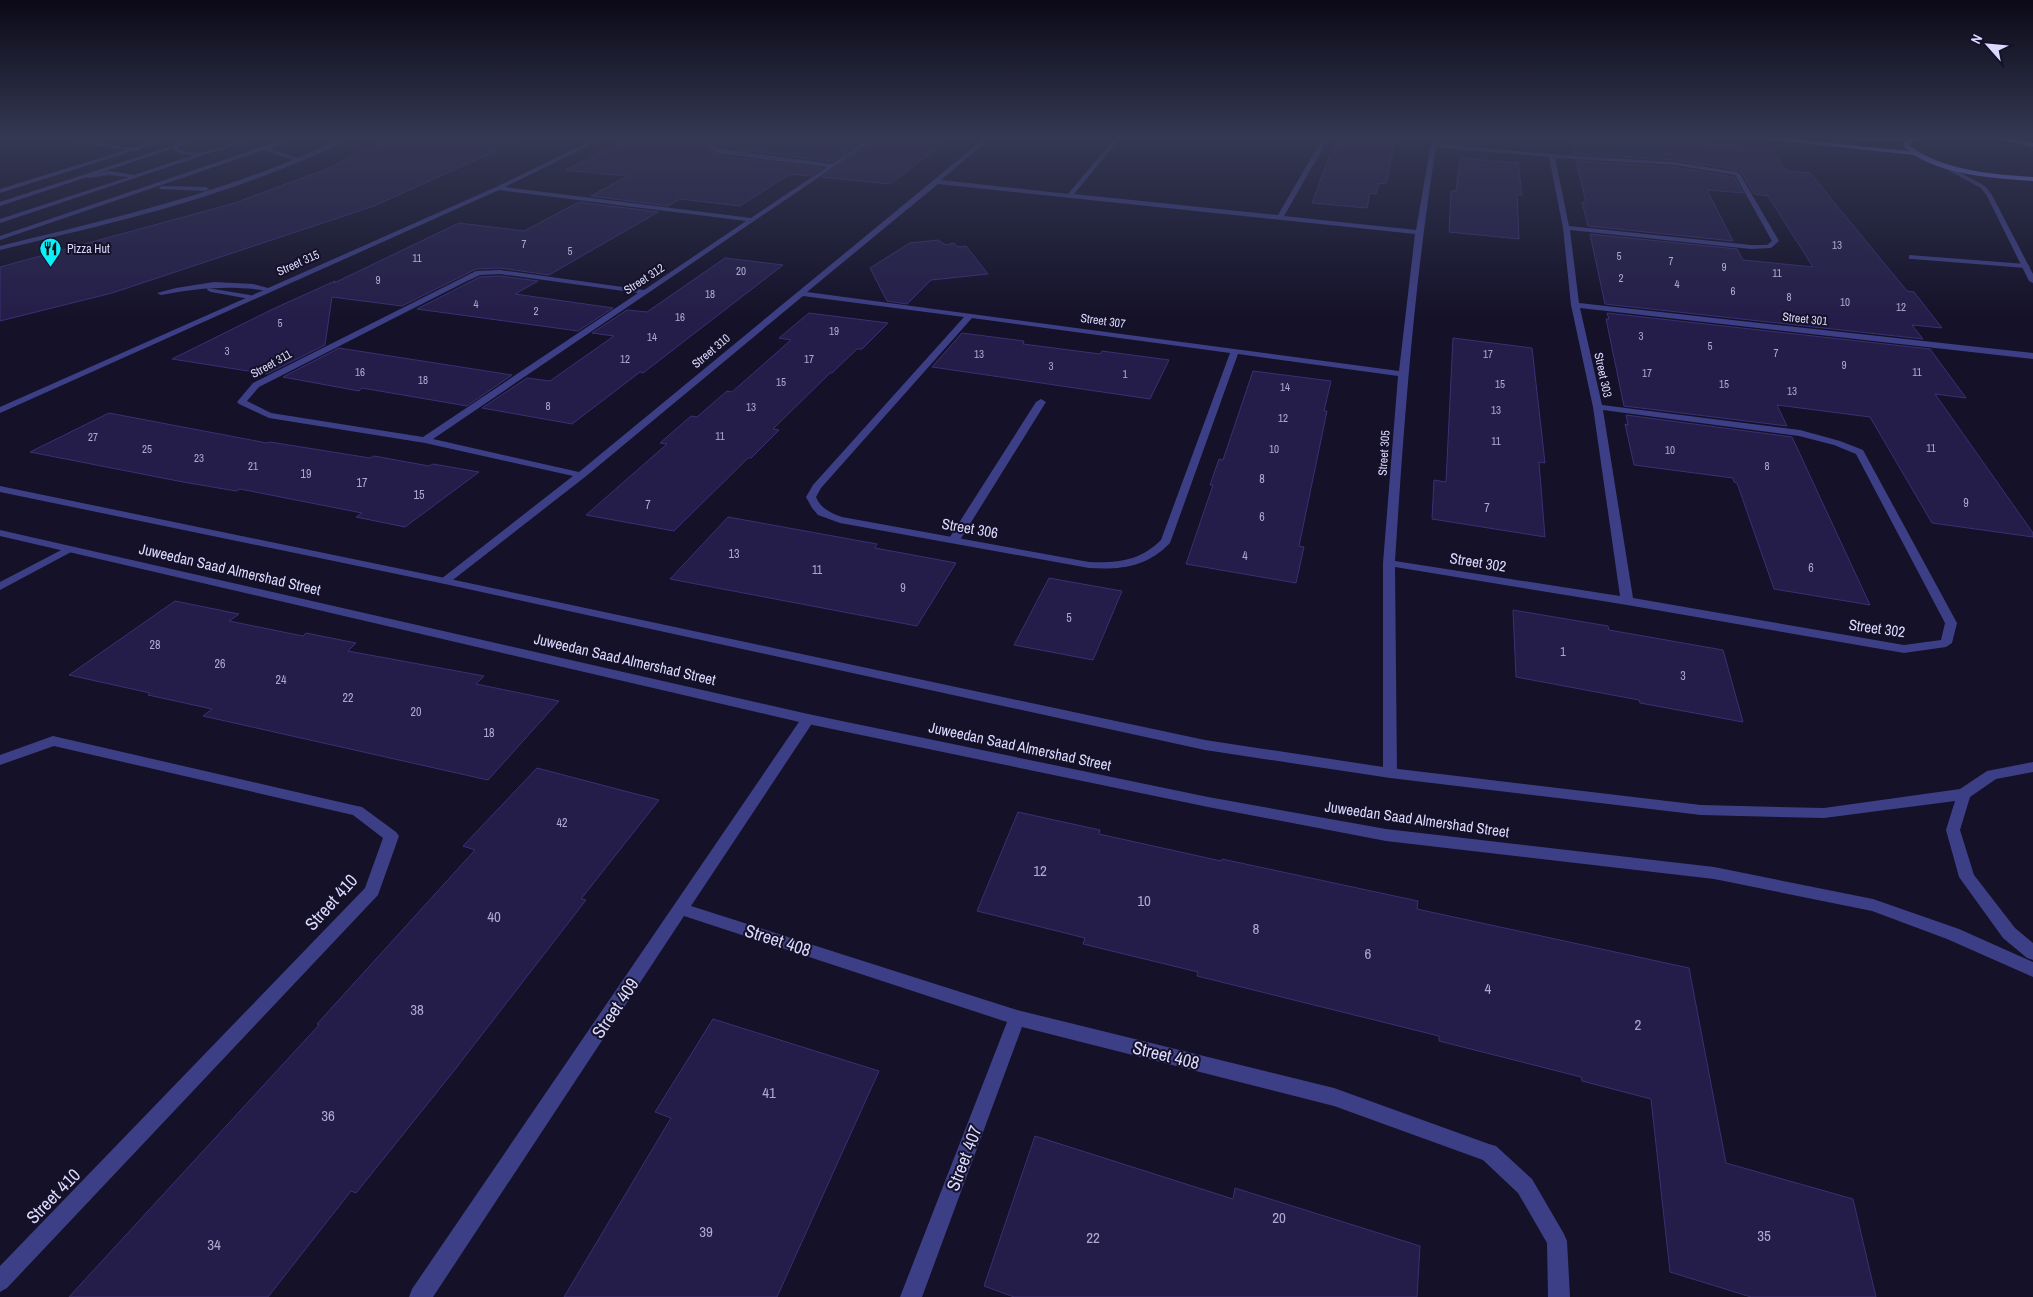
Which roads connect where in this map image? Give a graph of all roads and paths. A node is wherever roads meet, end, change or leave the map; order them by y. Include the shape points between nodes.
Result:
1 (20, 198) edge
2 (73, 198) edge
3 (121, 198) edge
4 (190, 198) edge
5 (476, 198) edge
6 (574, 198) edge
7 (787, 198) edge
8 (919, 198) edge
9 (1084, 198) edge
10 (1292, 198) edge
11 (1425, 198) edge
12 (1560, 198) edge
13 (1751, 198) edge
14 (1991, 198) edge
15 (0, 204) edge
16 (1280, 218) junction
17 (754, 220) junction
18 (0, 221) edge
19 (1566, 228) junction
20 (1419, 232) junction
21 (0, 238) edge
22 (0, 248) edge
23 (1912, 257) dead end
24 (2026, 266) junction
25 (2033, 281) edge
26 (268, 289) junction
27 (644, 292) junction
28 (800, 294) junction
29 (250, 297) junction
30 (1575, 305) junction
31 (970, 316) junction
32 (1235, 351) junction
33 (2033, 356) edge
34 (1403, 374) junction
35 (1041, 402) dead end
36 (1598, 406) junction
37 (0, 410) edge
38 (425, 440) junction
39 (581, 475) junction
40 (0, 489) edge
41 (0, 534) edge
42 (954, 540) junction
43 (69, 549) junction
44 (1389, 563) junction
45 (445, 582) junction
46 (0, 587) edge
47 (1627, 601) junction
48 (808, 719) junction
49 (0, 760) edge
50 (2033, 767) edge
51 (1390, 773) junction
52 (1964, 794) junction
53 (682, 909) junction
54 (2033, 953) edge
55 (2033, 970) edge
56 (1017, 1018) junction
57 (0, 1281) edge
58 (420, 1297) edge
59 (911, 1297) edge
60 (1559, 1297) edge

1 - 15 street
2 - 18 street
3 - 21 street
4 - 22 street
5 - 26 street, Street 315
6 - 17 street
7 - 17 street, Street 312
8 - 28 street, Street 310
9 - 16 street
10 - 16 street
11 - 20 street, Street 305
12 - 19 street, Street 303
13 - 19 street via 1776,240 1769,248
14 - 24 street
16 - 20 street
17 - 27 street, Street 312
19 - 30 street, Street 303
20 - 34 street, Street 305
23 - 24 street
24 - 25 street
26 - 29 street, Street 315
26 - 29 street via 228,283 164,294 210,290
27 - 38 street, Street 312
27 - 38 street, Street 311 via 500,272 479,273 256,385 242,402 269,415
28 - 31 street, Street 307
28 - 39 street, Street 310
29 - 37 street, Street 315
30 - 33 street, Street 301
30 - 36 street, Street 303
31 - 32 street, Street 307
31 - 42 street, Street 306 via 816,487 811,497 814,507 824,515 840,520
32 - 34 street, Street 307
32 - 42 street, Street 306 via 1166,541 1156,553 1138,562 1114,566 1089,565
34 - 44 street, Street 305
35 - 42 street
36 - 47 street, Street 303
36 - 47 street, Street 302 via 1800,434 1860,452 1952,622 1946,643 1904,649
38 - 39 street, Street 311
39 - 45 street, Street 310
40 - 45 street, Juweedan Saad Almershad Street
41 - 43 street, Juweedan Saad Almershad Street
43 - 46 street
43 - 48 street, Juweedan Saad Almershad Street
44 - 47 street, Street 302
44 - 51 street, Street 305
45 - 51 street, Juweedan Saad Almershad Street via 1205,745
48 - 53 street, Street 409
48 - 55 street, Juweedan Saad Almershad Street via 1208,802 1386,834 1714,873 1874,905 1953,934
49 - 57 street, Street 410 via 53,741 357,811 390,836 372,890
50 - 52 street via 1992,775
51 - 52 street, Juweedan Saad Almershad Street via 1701,810 1824,813
52 - 54 street via 1953,830 1967,877 2009,933
53 - 56 street, Street 408
53 - 58 street, Street 409
56 - 59 street, Street 407
56 - 60 street, Street 408 via 1334,1097 1489,1153 1526,1186 1557,1241

